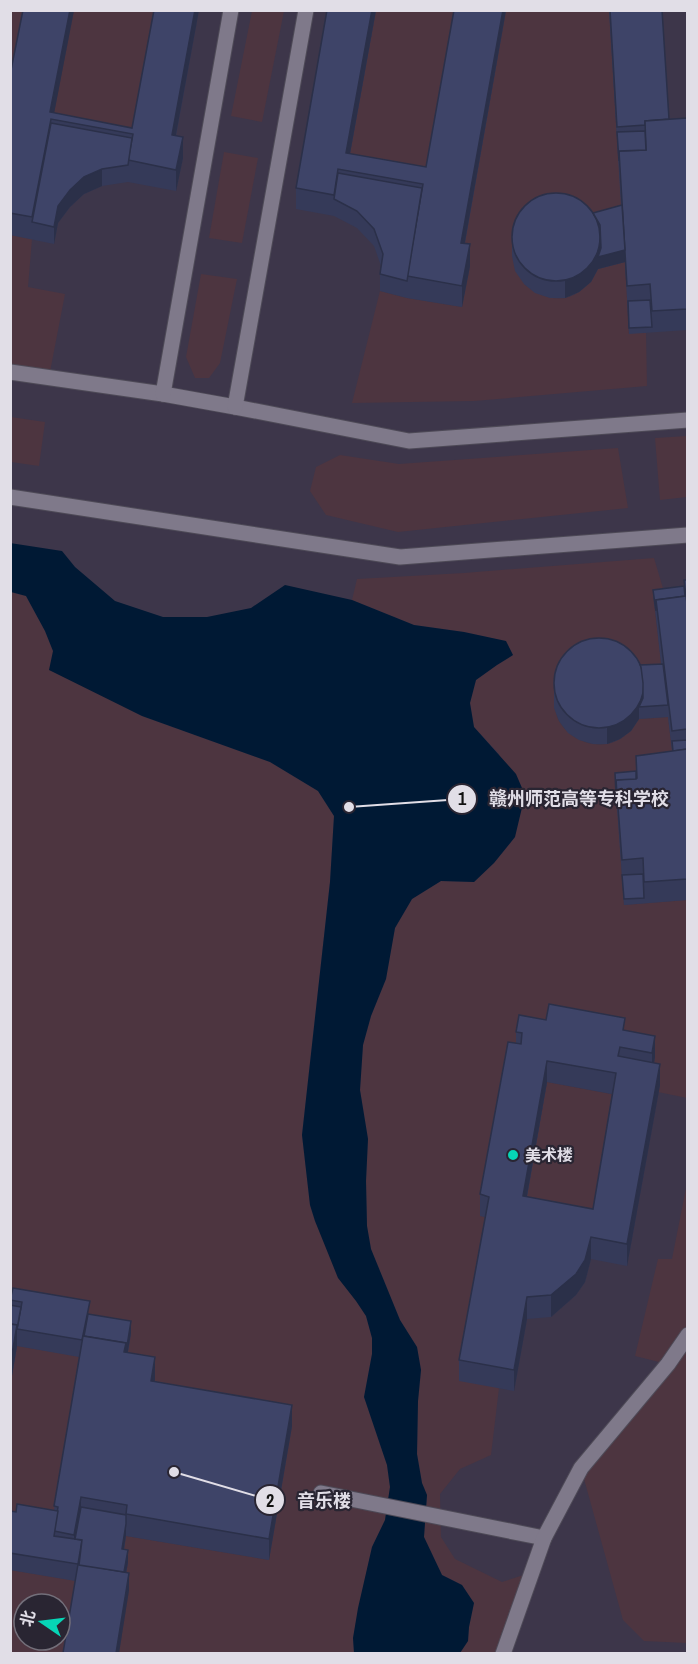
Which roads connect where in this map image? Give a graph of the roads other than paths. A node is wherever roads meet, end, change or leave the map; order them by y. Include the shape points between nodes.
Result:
1 (231, 10) edge
2 (306, 10) edge
3 (10, 372) edge
4 (163, 394) junction
5 (235, 406) junction
6 (687, 420) edge
7 (10, 497) edge
8 (687, 535) edge
9 (687, 1335) edge
10 (321, 1494) dead end
11 (544, 1538) junction
12 (503, 1653) edge

1 - 4 street
2 - 5 street
3 - 4 street
4 - 5 street
5 - 6 street via 409,441
7 - 8 street via 400,557
9 - 11 street via 668,1364 581,1468
10 - 11 street
11 - 12 street

